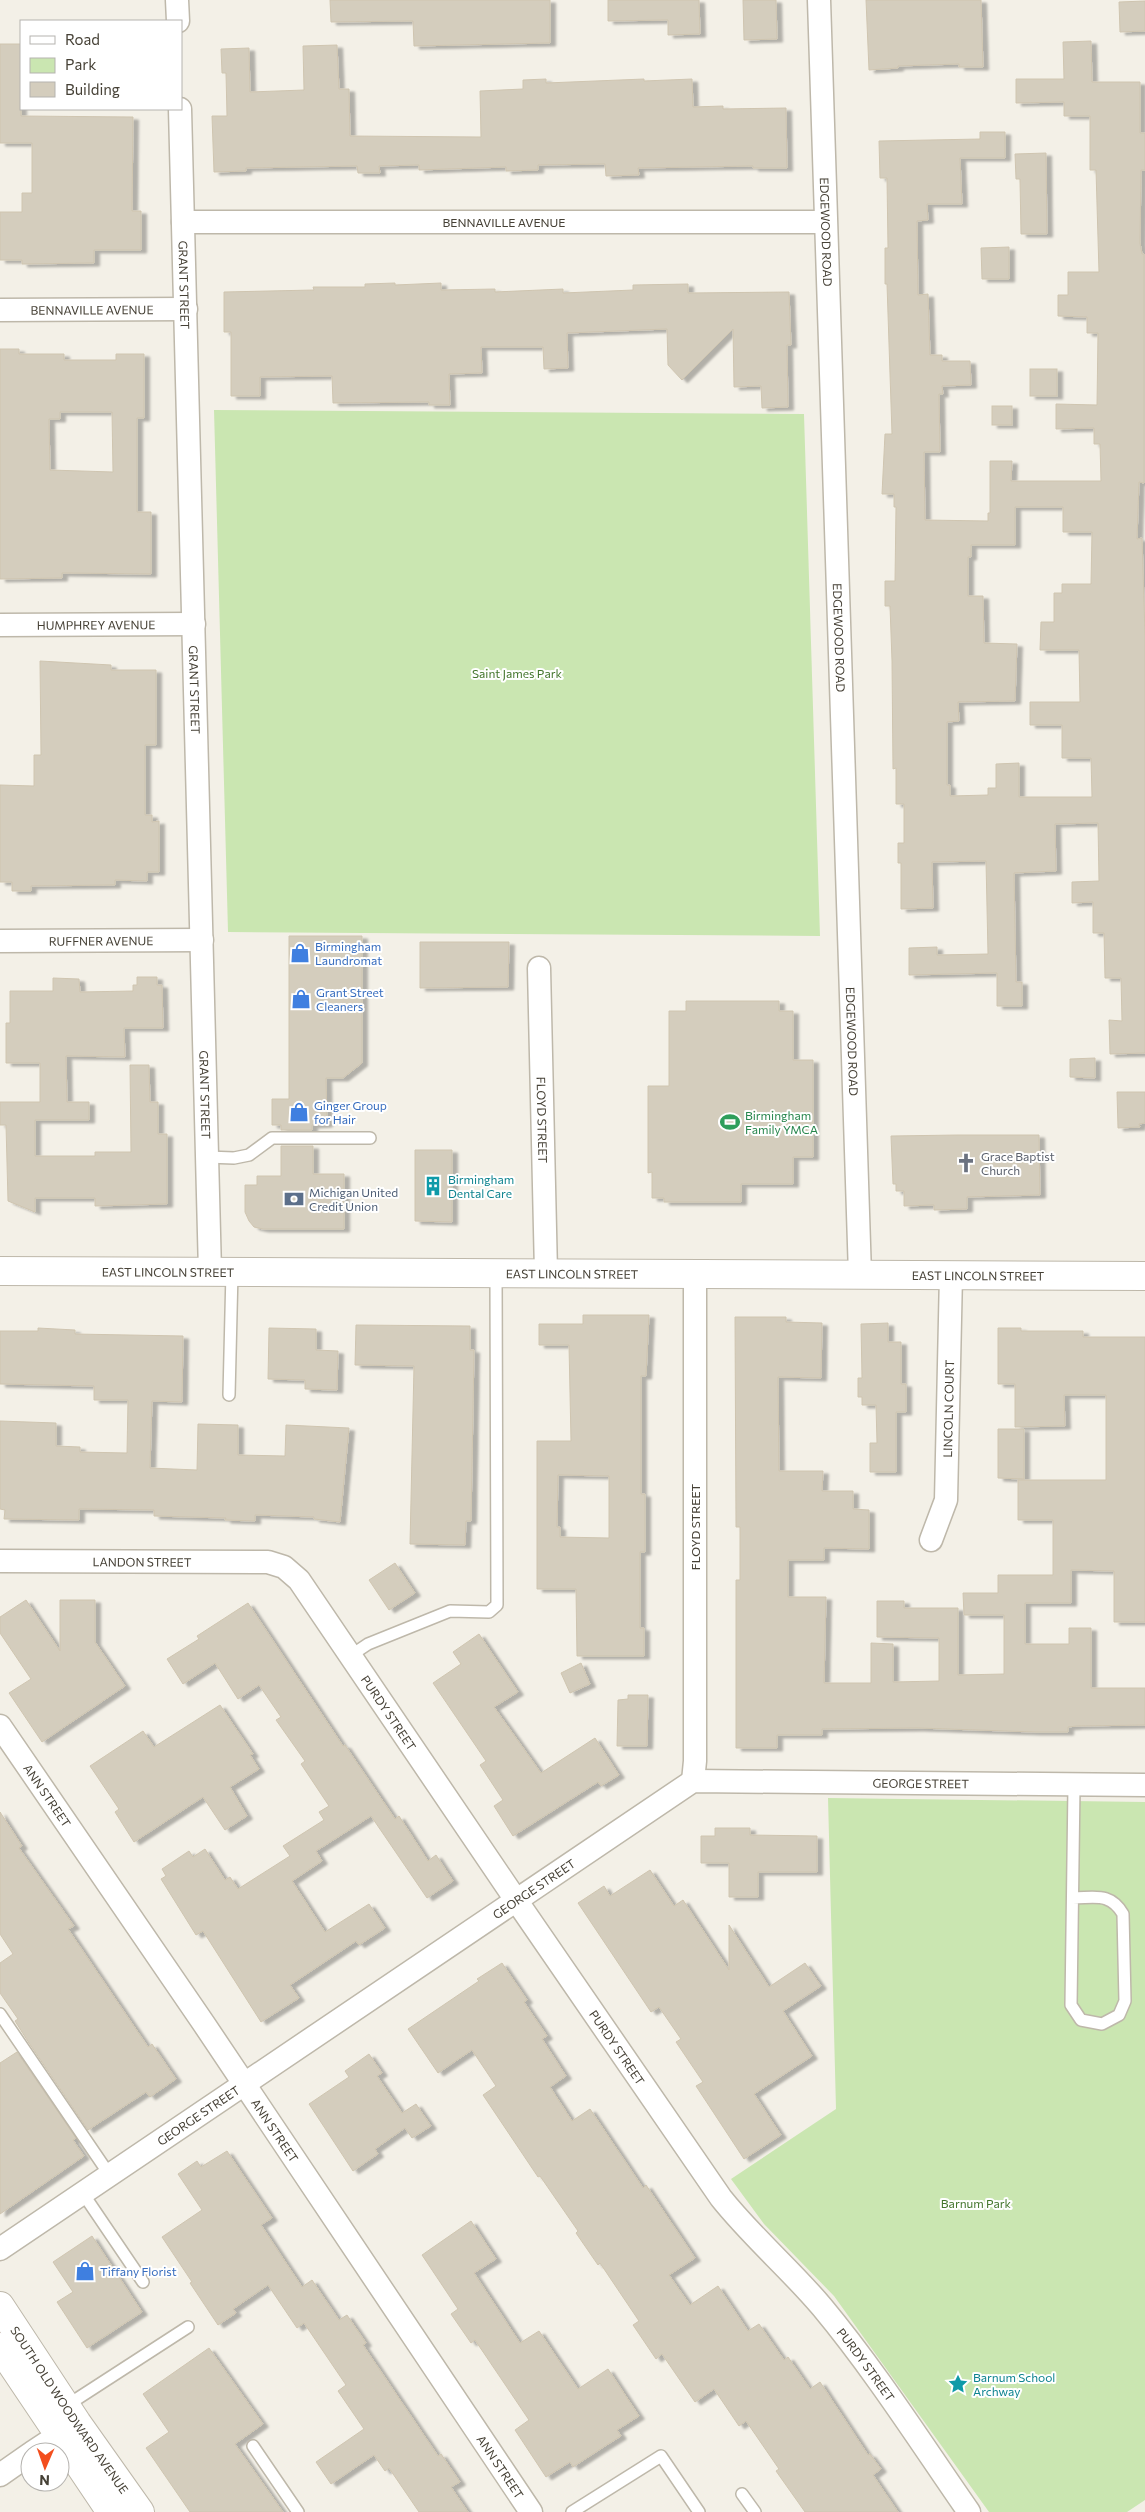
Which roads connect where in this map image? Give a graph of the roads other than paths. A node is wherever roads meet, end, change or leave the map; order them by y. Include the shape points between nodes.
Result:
1 (177, 0) edge
2 (819, 0) edge
3 (178, 20) edge
4 (180, 110) edge
5 (183, 222) junction
6 (825, 222) junction
7 (186, 309) junction
8 (0, 310) edge
9 (194, 624) junction
10 (0, 625) edge
11 (202, 940) junction
12 (0, 941) edge
13 (539, 968) dead end
14 (370, 1138) dead end
15 (207, 1157) junction
16 (0, 1271) edge
17 (221, 1272) junction
18 (496, 1273) junction
19 (546, 1273) junction
20 (695, 1274) junction
21 (951, 1274) junction
22 (860, 1275) junction
23 (1145, 1276) edge
24 (229, 1395) dead end
25 (931, 1540) dead end
26 (0, 1561) edge
27 (284, 1567) joint
28 (350, 1656) junction
29 (0, 1726) edge
30 (692, 1781) junction
31 (1145, 1785) edge
32 (1074, 1786) junction
33 (1072, 1898) junction
34 (516, 1900) junction
35 (0, 2014) edge
36 (244, 2083) junction
37 (109, 2174) junction
38 (82, 2192) junction
39 (0, 2249) edge
40 (143, 2282) dead end
41 (0, 2306) edge
42 (188, 2327) dead end
43 (0, 2347) edge
44 (67, 2421) junction
45 (43, 2442) edge
46 (253, 2446) dead end
47 (20, 2461) edge
48 (0, 2475) edge
49 (742, 2494) dead end
50 (111, 2512) edge
51 (140, 2512) edge
52 (298, 2512) edge
53 (531, 2512) edge
54 (572, 2512) edge
55 (699, 2512) edge
56 (755, 2512) edge
57 (969, 2512) edge

1 - 3 street
2 - 6 street, EDGEWOOD ROAD
4 - 5 street, GRANT STREET
5 - 6 street, BENNAVILLE AVENUE
5 - 7 street, GRANT STREET
6 - 22 street, EDGEWOOD ROAD
7 - 8 street, BENNAVILLE AVENUE
7 - 9 street, GRANT STREET
9 - 10 street, HUMPHREY AVENUE
9 - 11 street, GRANT STREET
11 - 12 street, RUFFNER AVENUE
11 - 15 street, GRANT STREET
13 - 19 street, FLOYD STREET
14 - 15 lane via 272,1138 249,1155
15 - 17 street, GRANT STREET
16 - 17 street, EAST LINCOLN STREET
17 - 18 street, EAST LINCOLN STREET
17 - 24 lane
18 - 19 street, EAST LINCOLN STREET
18 - 28 lane via 496,1604 489,1612 450,1611 368,1644
19 - 20 street, EAST LINCOLN STREET
20 - 22 street, EAST LINCOLN STREET
20 - 30 street, FLOYD STREET via 695,1761
21 - 22 street, EAST LINCOLN STREET
21 - 23 street, EAST LINCOLN STREET
21 - 25 street, LINCOLN COURT via 946,1500
26 - 27 street, LANDON STREET via 253,1561
27 - 28 street, PURDY STREET via 299,1580
28 - 34 street, PURDY STREET
29 - 36 street, ANN STREET
30 - 32 street, GEORGE STREET
30 - 34 street, GEORGE STREET
31 - 32 street, GEORGE STREET
32 - 33 lane
33 - 33 lane via 1071,2005 1081,2020 1102,2024 1119,2015 1125,2001 1123,1914 1108,1898
34 - 36 street, GEORGE STREET
34 - 57 street, PURDY STREET via 721,2198 851,2343
35 - 37 lane
36 - 37 street, GEORGE STREET
36 - 53 street, ANN STREET
37 - 38 street, GEORGE STREET
38 - 39 street, GEORGE STREET
38 - 40 lane
41 - 44 street, SOUTH OLD WOODWARD AVENUE
42 - 44 lane
43 - 44 street, SOUTH OLD WOODWARD AVENUE
44 - 45 street
44 - 50 street, SOUTH OLD WOODWARD AVENUE
44 - 51 street, SOUTH OLD WOODWARD AVENUE
46 - 52 lane
47 - 48 street
49 - 56 lane
54 - 55 lane via 661,2456

